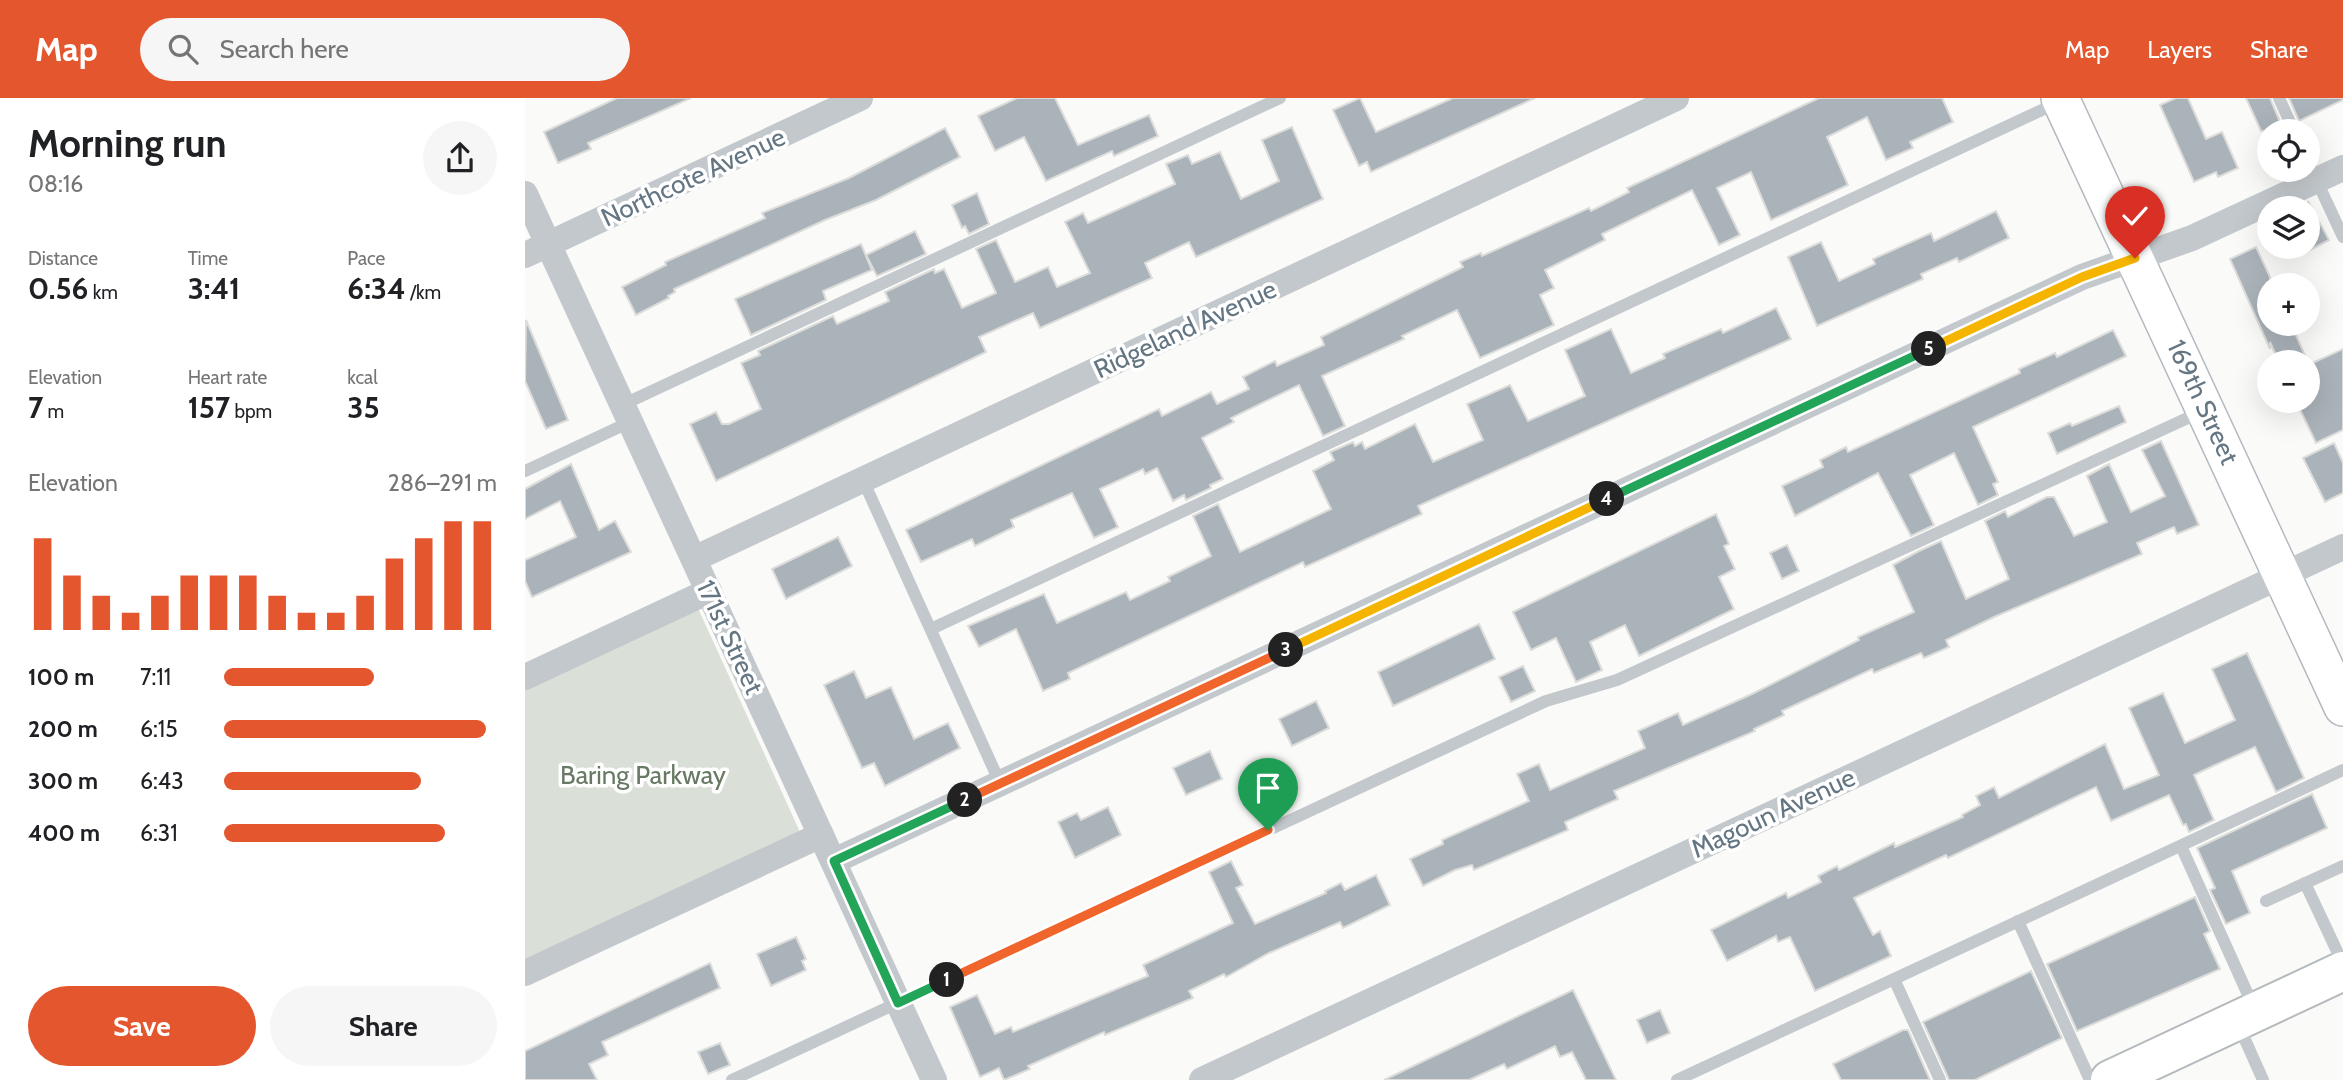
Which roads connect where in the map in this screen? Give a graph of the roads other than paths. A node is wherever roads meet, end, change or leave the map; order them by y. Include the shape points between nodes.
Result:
1 (860, 98) edge
2 (1280, 98) edge
3 (1676, 98) edge
4 (2279, 98) edge
5 (2061, 100) edge
6 (2289, 119) edge
7 (2343, 168) edge
8 (2320, 170) edge
9 (2292, 182) edge
10 (2317, 182) edge
11 (525, 194) edge
12 (2343, 237) edge
13 (537, 250) edge
14 (2135, 258) junction
15 (2207, 409) junction
16 (626, 413) junction
17 (525, 471) edge
18 (863, 480) junction
19 (2343, 547) edge
20 (694, 559) junction
21 (2284, 574) junction
22 (709, 591) junction
23 (930, 629) junction
24 (525, 677) edge
25 (2343, 707) edge
26 (2343, 771) edge
27 (1000, 783) junction
28 (821, 835) junction
29 (2181, 846) junction
30 (834, 861) junction
31 (2343, 866) edge
32 (2305, 883) junction
33 (2266, 901) dead end
34 (2018, 921) junction
35 (2343, 964) edge
36 (2343, 971) edge
37 (525, 973) edge
38 (1894, 979) junction
39 (898, 1003) junction
40 (2246, 1016) junction
41 (732, 1080) edge
42 (934, 1080) edge
43 (1202, 1080) edge
44 (1677, 1080) edge
45 (1940, 1080) edge
46 (2090, 1080) edge
47 (2110, 1080) edge
48 (2263, 1080) edge

1 - 13 street, Northcote Avenue
2 - 16 lane
3 - 18 street, Ridgeland Avenue
4 - 6 lane
5 - 14 street, 169th Street
5 - 23 lane
7 - 8 street
9 - 14 street via 2192,238
10 - 12 lane
11 - 13 street, 171st Street
13 - 16 street, 171st Street
14 - 15 street, 169th Street
14 - 27 street via 2070,283
15 - 21 street, 169th Street
15 - 39 lane via 1617,680 1546,701
16 - 17 lane
16 - 20 street, 171st Street
18 - 20 street, Ridgeland Avenue
18 - 23 lane
19 - 21 street, Magoun Avenue
20 - 22 street, 171st Street
21 - 25 street, 169th Street
21 - 43 street, Magoun Avenue
22 - 24 street
22 - 28 street, 171st Street
23 - 27 lane
26 - 29 lane
27 - 30 street
28 - 30 street, 171st Street
28 - 37 street
29 - 34 lane
29 - 40 lane
30 - 39 street, 171st Street
31 - 32 lane
32 - 33 lane
32 - 35 lane
34 - 38 lane
34 - 46 lane
36 - 40 main road
38 - 44 lane
38 - 45 lane
39 - 41 lane
39 - 42 street, 171st Street
40 - 47 main road
40 - 48 lane

